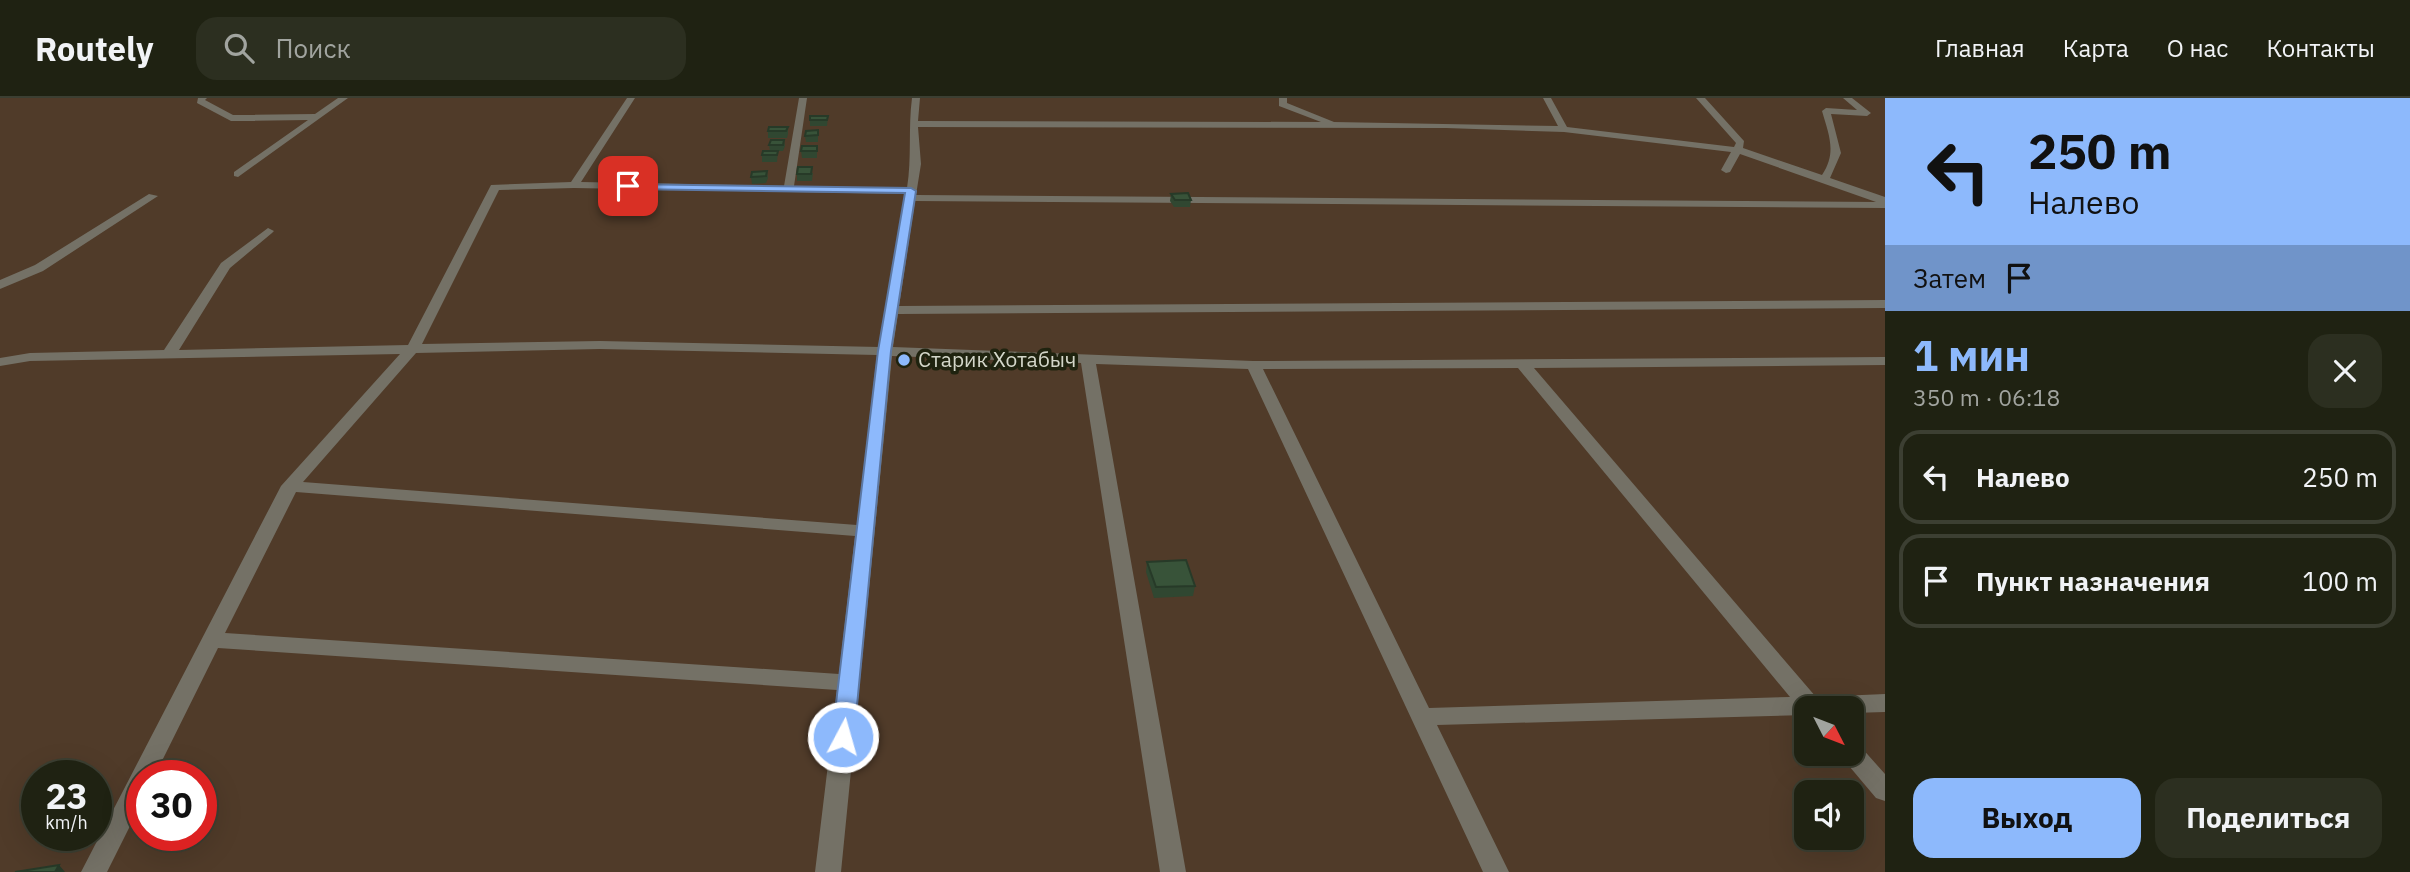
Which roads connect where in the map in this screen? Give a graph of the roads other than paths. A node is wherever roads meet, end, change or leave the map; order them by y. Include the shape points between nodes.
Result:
1 (203, 98) edge
2 (344, 98) edge
3 (631, 98) edge
4 (803, 98) edge
5 (916, 98) edge
6 (1283, 98) edge
7 (1547, 98) edge
8 (1700, 98) edge
9 (1846, 98) edge
10 (319, 117) junction
11 (913, 124) junction
12 (1337, 125) junction
13 (1564, 129) junction
14 (1738, 150) junction
15 (1726, 170) dead end
16 (238, 174) dead end
17 (1825, 178) junction
18 (574, 185) junction
19 (790, 189) junction
20 (910, 194) junction
21 (153, 196) dead end
22 (1885, 203) edge
23 (268, 231) dead end
24 (0, 285) edge
25 (1885, 304) edge
26 (891, 310) junction
27 (413, 348) junction
28 (885, 351) junction
29 (169, 354) junction
30 (1088, 359) junction
31 (1885, 361) edge
32 (0, 362) edge
33 (1522, 364) junction
34 (1253, 365) junction
35 (290, 486) junction
36 (865, 531) junction
37 (212, 640) junction
38 (849, 683) junction
39 (1803, 696) edge
40 (1885, 703) edge
41 (1864, 704) edge
42 (1794, 707) edge
43 (1422, 717) junction
44 (150, 760) edge
45 (1864, 766) edge
46 (1885, 791) edge
47 (126, 808) edge
48 (94, 872) edge
49 (828, 872) edge
50 (1173, 872) edge
51 (1496, 872) edge

1 - 10 street via 200,101 231,118
2 - 10 street
3 - 18 street
4 - 19 street
5 - 11 street
6 - 12 street via 1283,104
7 - 13 street
8 - 14 street via 1741,143
9 - 17 street via 1867,113 1826,111 1838,149 1835,166
10 - 16 street
11 - 12 street
11 - 20 street via 916,164
12 - 13 street
13 - 14 street
14 - 15 street
14 - 17 street
17 - 22 street
18 - 19 street
18 - 27 street via 495,187
19 - 20 street
20 - 22 street
20 - 26 street
21 - 24 street via 39,268
23 - 29 street via 225,266
25 - 26 street
26 - 28 street
27 - 28 street via 600,345
27 - 29 street
27 - 35 street
28 - 30 street
28 - 36 street
29 - 32 street via 30,357
30 - 34 street
30 - 50 street
31 - 33 street
33 - 34 street
33 - 39 street
34 - 43 street
35 - 36 street
35 - 37 street
36 - 38 street
37 - 38 street
37 - 44 street
38 - 49 street
40 - 41 street
42 - 43 street
43 - 51 street
45 - 46 street
47 - 48 street

